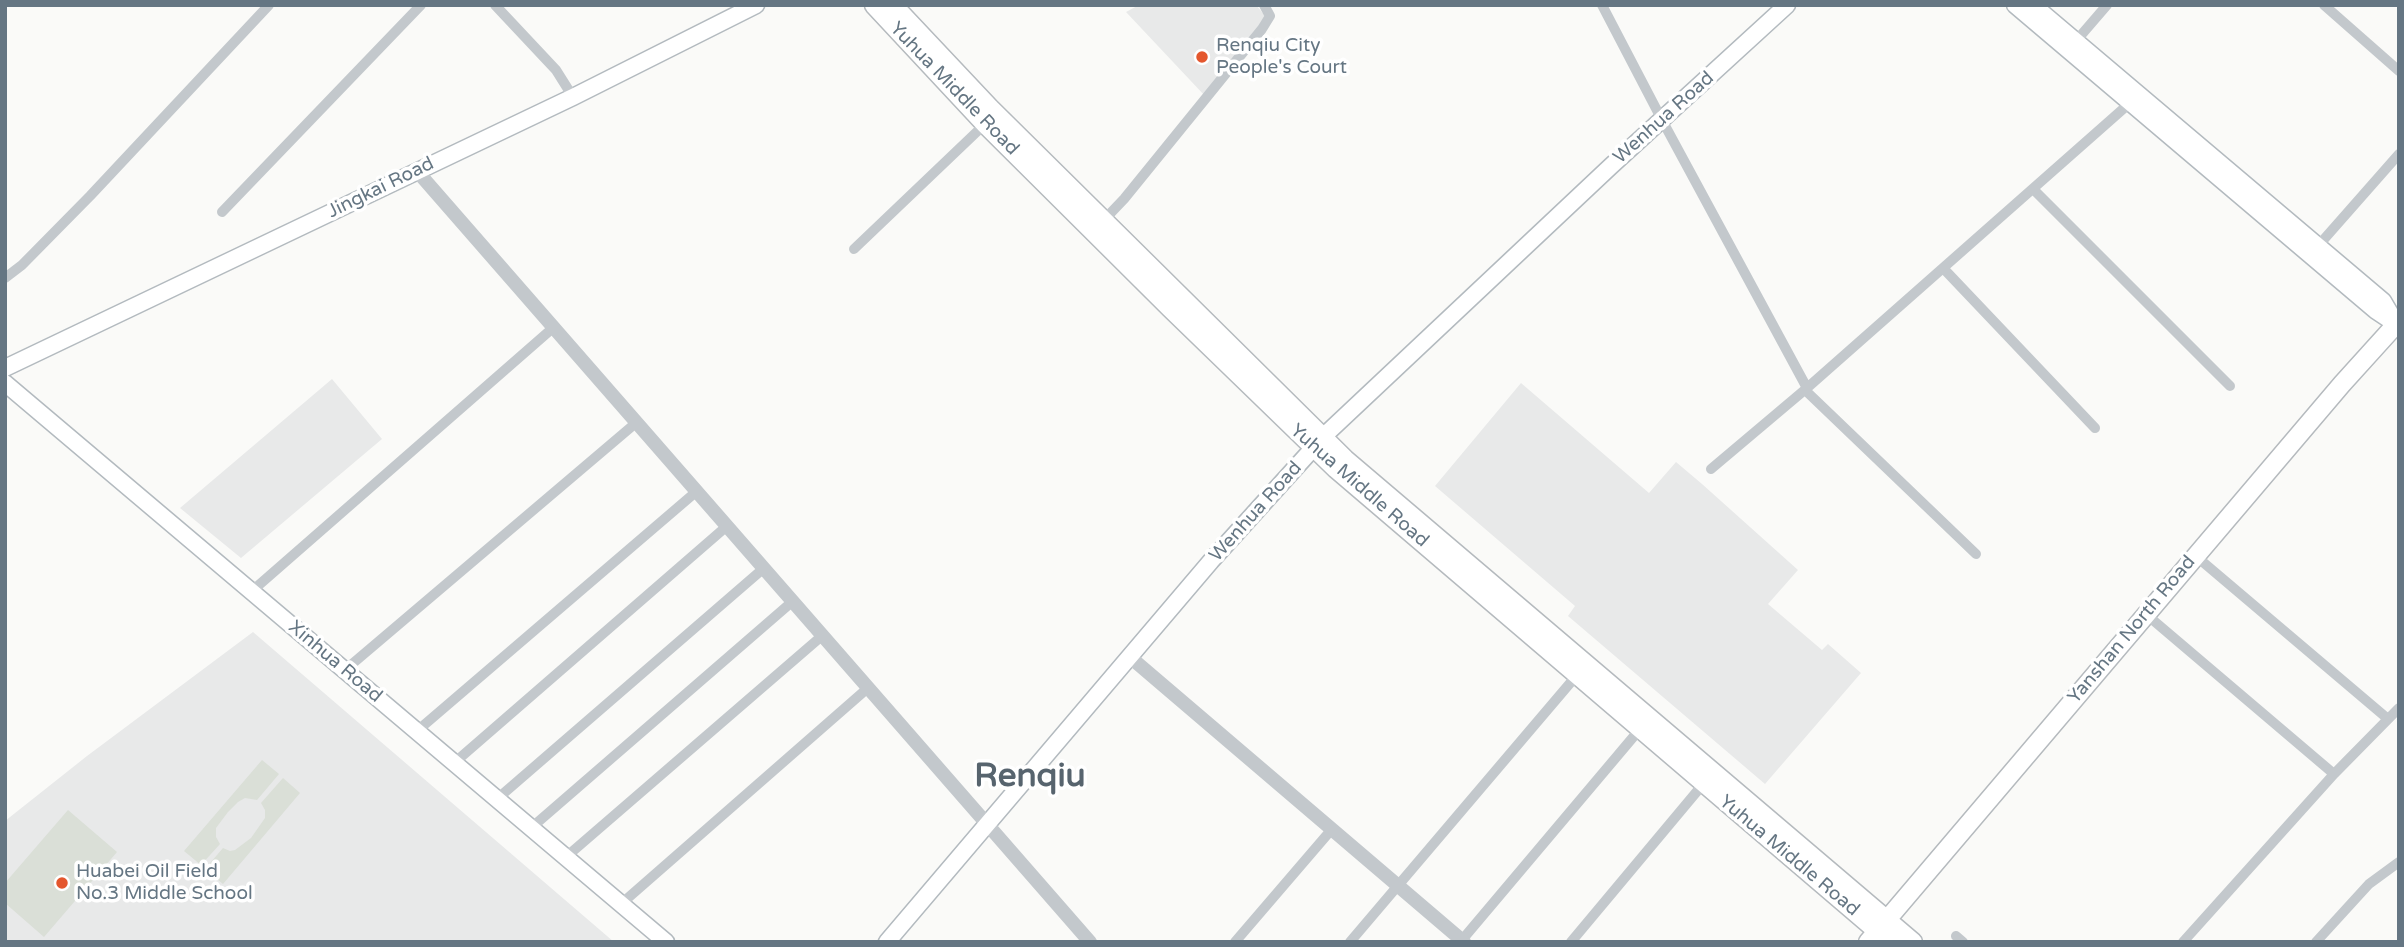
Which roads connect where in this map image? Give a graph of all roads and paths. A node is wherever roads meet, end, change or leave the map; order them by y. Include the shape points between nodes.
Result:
1 (421, 5) edge
2 (495, 5) edge
3 (756, 5) edge
4 (874, 5) edge
5 (893, 5) edge
6 (1264, 5) edge
7 (1602, 5) edge
8 (1787, 5) edge
9 (2015, 5) edge
10 (2033, 5) edge
11 (2107, 5) edge
12 (2324, 5) edge
13 (267, 6) edge
14 (2076, 41) junction
15 (2399, 71) edge
16 (573, 97) junction
17 (2131, 102) junction
18 (1662, 120) junction
19 (985, 124) junction
20 (2399, 154) edge
21 (417, 171) junction
22 (2033, 189) junction
23 (222, 212) dead end
24 (1103, 221) junction
25 (2318, 246) junction
26 (854, 249) dead end
27 (1943, 268) junction
28 (5, 278) edge
29 (554, 327) junction
30 (2398, 327) edge
31 (5, 368) edge
32 (5, 383) edge
33 (2230, 386) dead end
34 (1806, 389) junction
35 (637, 422) junction
36 (2095, 428) dead end
37 (1318, 443) junction
38 (1711, 469) dead end
39 (697, 491) junction
40 (727, 526) junction
41 (1976, 554) dead end
42 (2204, 563) junction
43 (764, 568) junction
44 (252, 591) junction
45 (793, 601) junction
46 (2154, 621) junction
47 (823, 635) junction
48 (1130, 657) junction
49 (345, 670) junction
50 (1577, 675) junction
51 (869, 687) junction
52 (2394, 716) edge
53 (1640, 729) junction
54 (417, 732) junction
55 (454, 763) junction
56 (2334, 774) junction
57 (1704, 783) junction
58 (497, 799) junction
59 (987, 823) junction
60 (531, 828) junction
61 (1332, 829) junction
62 (566, 857) junction
63 (2399, 862) edge
64 (1398, 885) junction
65 (621, 904) junction
66 (1884, 934) edge
67 (2190, 939) edge
68 (1463, 941) edge
69 (666, 942) edge
70 (887, 942) edge
71 (1090, 942) edge
72 (1235, 942) edge
73 (1350, 942) edge
74 (1571, 942) edge
75 (1913, 942) edge
76 (2316, 942) edge

1 - 23 street
2 - 16 street via 556,70
3 - 16 main road, Jingkai Road
4 - 19 main road, Yuhua Middle Road
5 - 24 main road, Yuhua Middle Road
6 - 24 street via 1270,16 1262,29
7 - 18 street
8 - 18 main road, Wenhua Road
9 - 17 main road
10 - 14 main road
11 - 14 street
12 - 15 street
13 - 28 street via 90,196
14 - 25 main road
16 - 21 main road, Jingkai Road
17 - 22 street
17 - 30 main road
18 - 34 street
18 - 37 main road, Wenhua Road
19 - 26 street
19 - 37 main road, Yuhua Middle Road
20 - 25 street
21 - 29 street
21 - 31 main road, Jingkai Road
22 - 27 street
22 - 33 street
24 - 37 main road, Yuhua Middle Road
25 - 30 main road via 2383,301
27 - 34 street
27 - 36 street
29 - 35 street
29 - 44 street
30 - 42 main road, Yanshan North Road
30 - 66 main road, Yanshan North Road via 2298,436
32 - 44 main road, Xinhua Road
34 - 38 street
34 - 41 street
35 - 39 street
35 - 49 street
37 - 48 main road, Wenhua Road
37 - 50 main road, Yuhua Middle Road
37 - 66 main road, Yuhua Middle Road
39 - 40 street
39 - 54 street
40 - 43 street
40 - 55 street
42 - 46 main road, Yanshan North Road
42 - 52 street
43 - 45 street
43 - 58 street
44 - 49 main road, Xinhua Road
45 - 47 street
45 - 60 street
46 - 56 street
46 - 66 main road, Yanshan North Road
47 - 51 street
47 - 62 street
48 - 59 main road, Wenhua Road
48 - 61 street
49 - 54 main road, Xinhua Road
50 - 53 main road, Yuhua Middle Road
50 - 64 street
51 - 59 street
51 - 65 street
52 - 56 street
53 - 57 main road, Yuhua Middle Road
53 - 68 street
54 - 55 main road, Xinhua Road
55 - 58 main road, Xinhua Road
56 - 67 street
57 - 66 main road, Yuhua Middle Road
57 - 74 street
58 - 60 main road, Xinhua Road
59 - 70 main road, Wenhua Road
59 - 71 street
60 - 62 main road, Xinhua Road
61 - 64 street
61 - 72 street
62 - 65 main road, Xinhua Road
63 - 76 street via 2370,884
64 - 68 street
64 - 73 street
65 - 69 main road, Xinhua Road
66 - 75 main road

